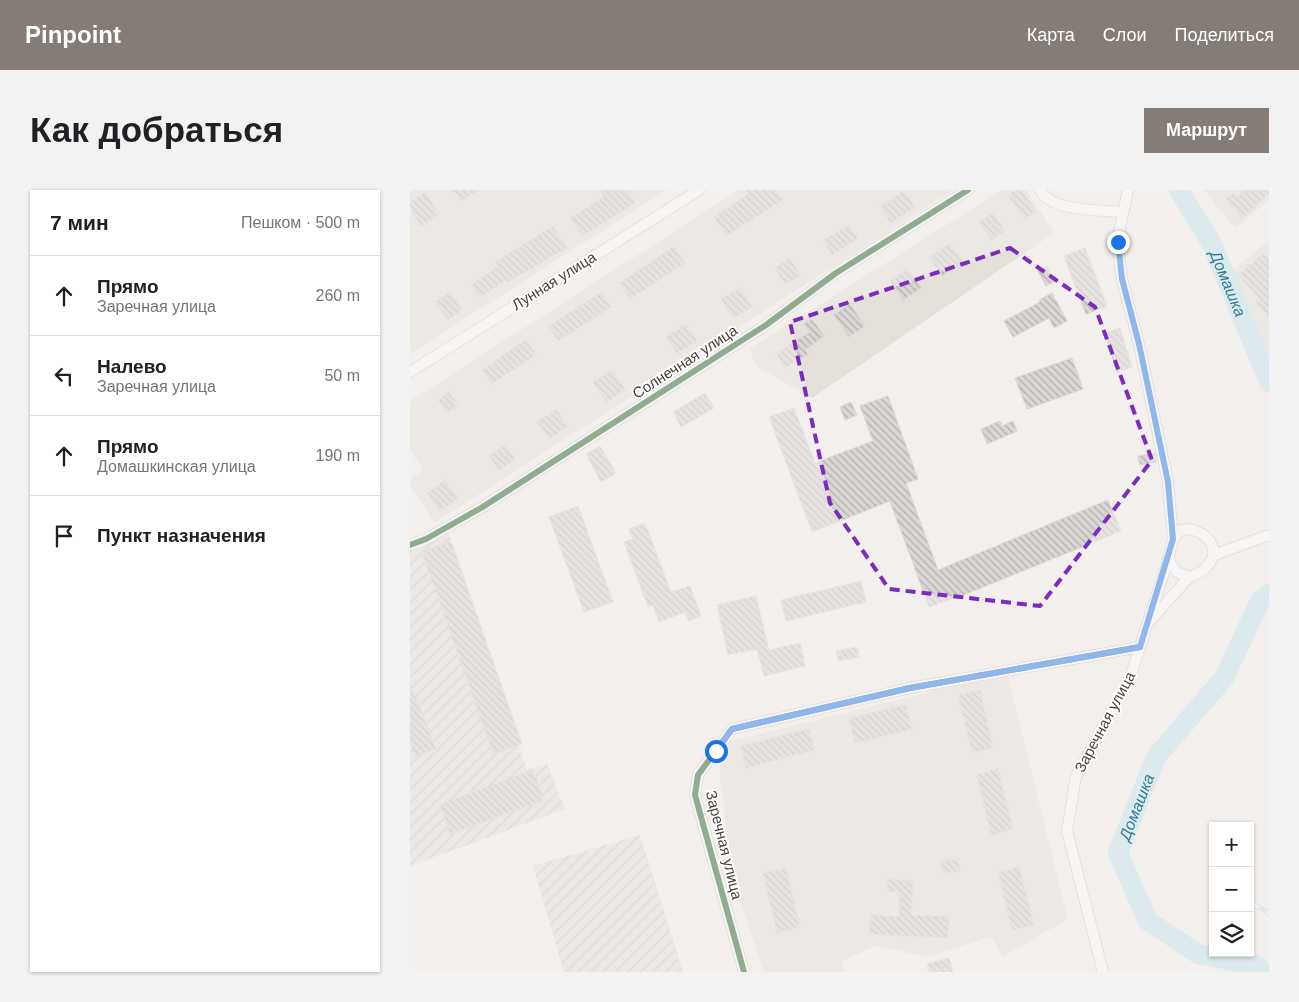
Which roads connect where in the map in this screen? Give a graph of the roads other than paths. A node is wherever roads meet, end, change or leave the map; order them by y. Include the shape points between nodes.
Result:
1 (699, 190) edge
2 (968, 190) edge
3 (1040, 190) edge
4 (1128, 190) edge
5 (1123, 212) junction
6 (410, 372) edge
7 (1269, 534) edge
8 (1173, 539) junction
9 (410, 545) edge
10 (1214, 555) junction
11 (1168, 560) junction
12 (1189, 577) junction
13 (1147, 624) junction
14 (1140, 647) junction
15 (744, 972) edge
16 (1103, 972) edge

1 - 6 street, Лунная улица
2 - 9 street, Солнечная улица via 482,508
3 - 5 street via 1043,196 1071,208
4 - 5 street
5 - 8 street via 1118,242 1122,279 1168,482
7 - 10 street
8 - 10 street via 1181,530 1191,528 1205,535 1213,546
8 - 11 street
10 - 12 street via 1202,572
11 - 12 street via 1178,572
11 - 13 street, Заречная улица
12 - 13 street
13 - 14 street, Заречная улица
14 - 15 street, Заречная улица via 910,688 732,729 698,775 696,795
14 - 16 street, Заречная улица via 1130,678 1076,776 1066,831

